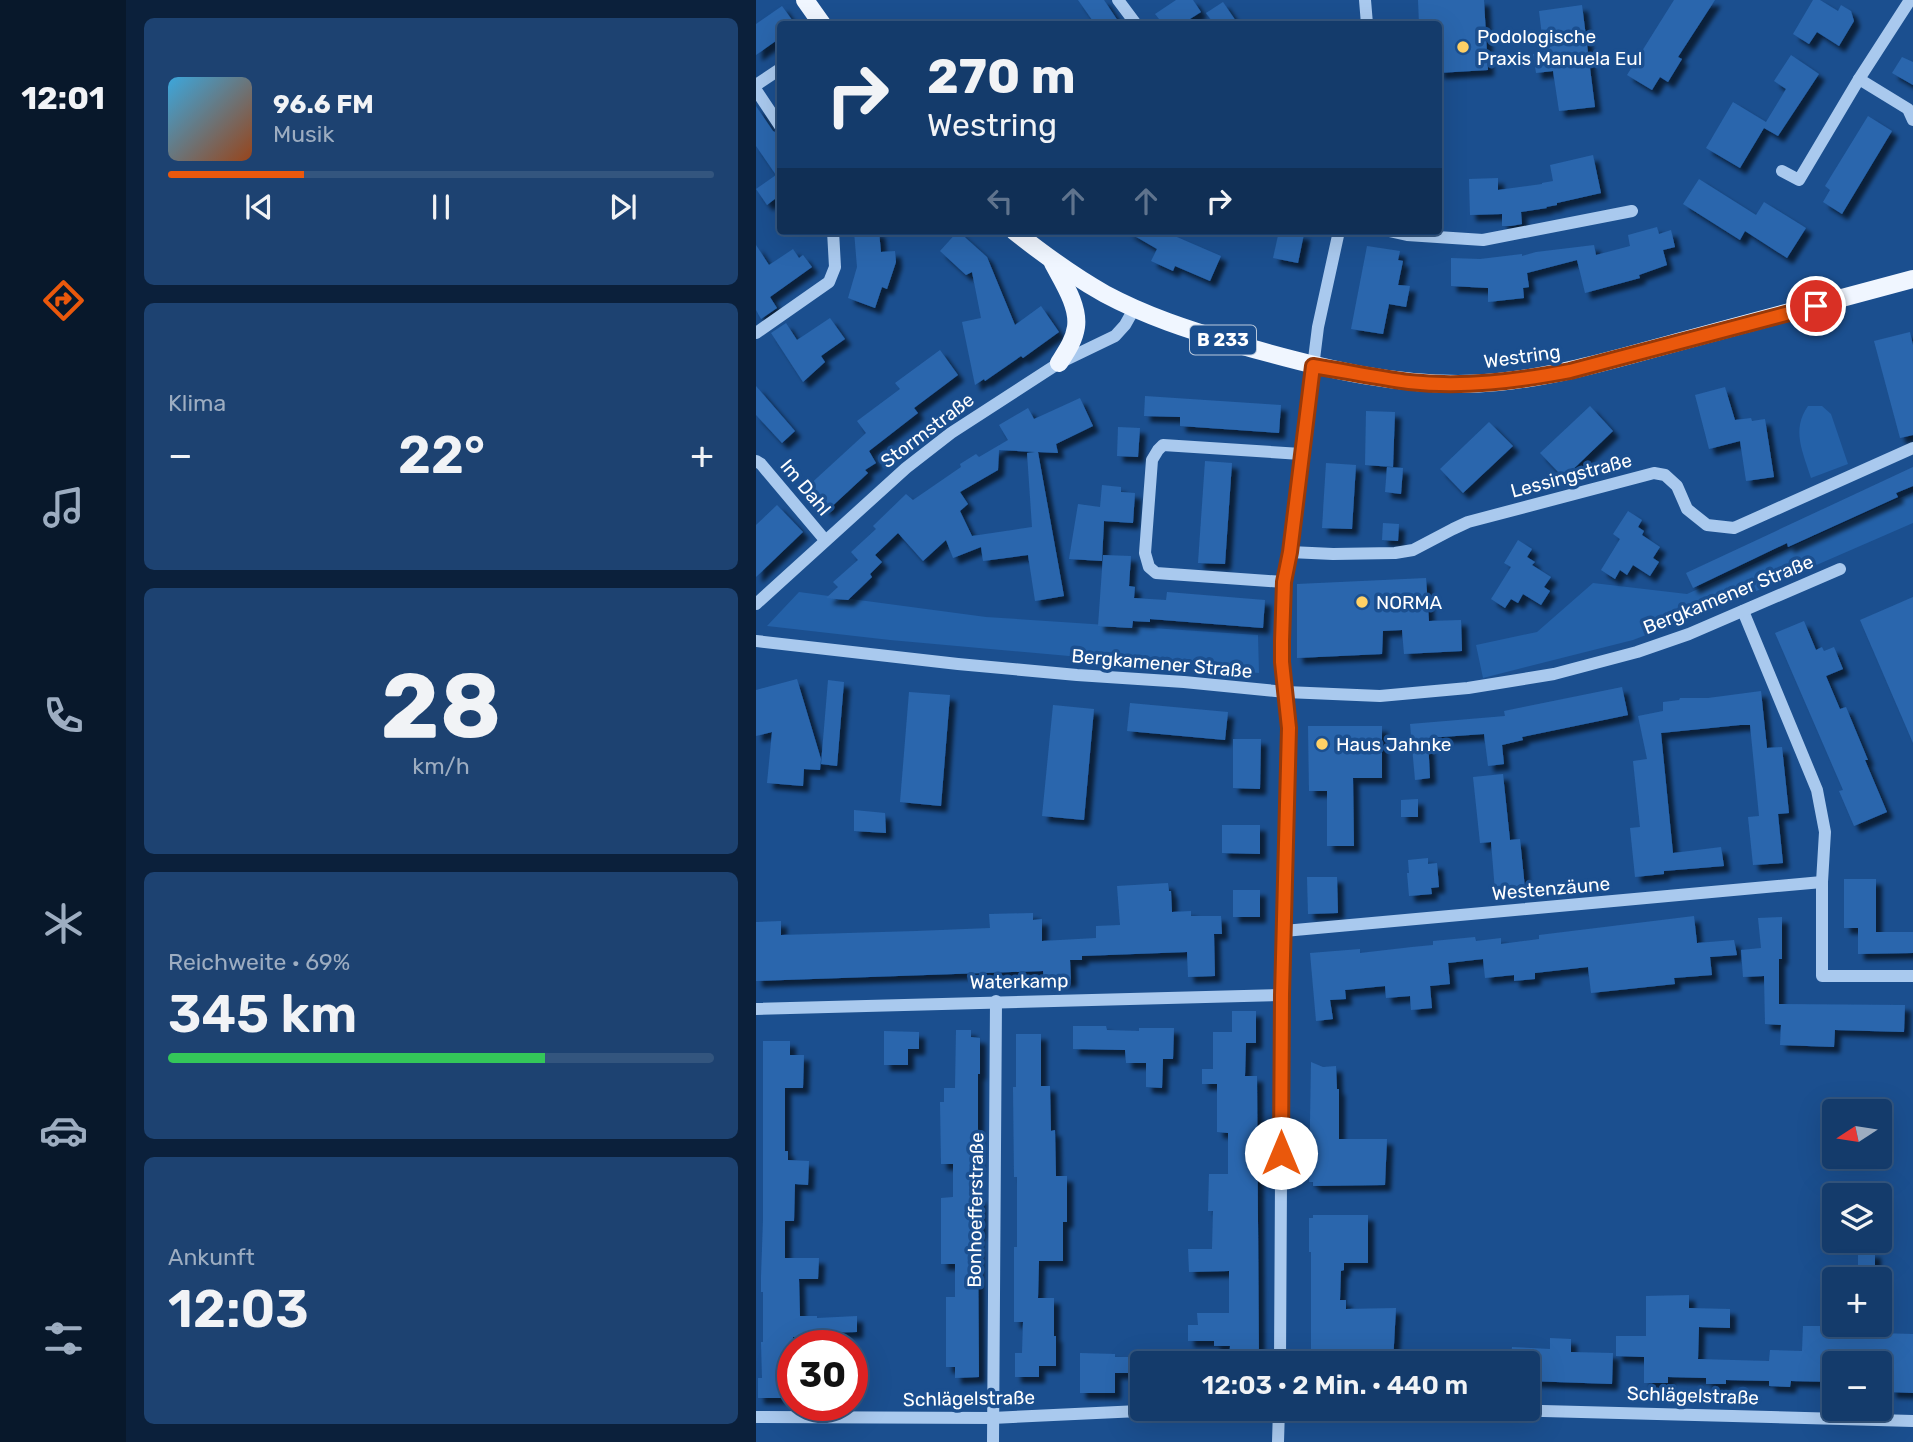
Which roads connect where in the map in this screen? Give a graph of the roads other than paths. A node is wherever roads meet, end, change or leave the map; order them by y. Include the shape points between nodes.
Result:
1 (805, 0) edge
2 (1118, 0) edge
3 (1365, 0) edge
4 (1910, 0) edge
5 (820, 21) edge
6 (1134, 21) edge
7 (1367, 21) edge
8 (777, 71) edge
9 (1860, 79) junction
10 (756, 88) edge
11 (1913, 120) edge
12 (777, 122) edge
13 (1782, 171) dead end
14 (1632, 211) dead end
15 (833, 235) edge
16 (1019, 235) edge
17 (1338, 235) edge
18 (1419, 235) edge
19 (1052, 260) junction
20 (1913, 279) edge
21 (1134, 309) junction
22 (756, 333) edge
23 (1059, 363) junction
24 (1313, 366) junction
25 (1913, 448) edge
26 (1301, 454) junction
27 (756, 461) edge
28 (825, 540) junction
29 (1290, 552) junction
30 (1840, 569) dead end
31 (1284, 582) junction
32 (756, 604) edge
33 (1743, 611) junction
34 (756, 641) edge
35 (1286, 692) junction
36 (1822, 882) junction
37 (1284, 931) junction
38 (1913, 976) edge
39 (1282, 995) junction
40 (996, 1001) junction
41 (756, 1009) edge
42 (1280, 1351) edge
43 (1130, 1411) edge
44 (1540, 1411) edge
45 (756, 1417) edge
46 (992, 1418) junction
47 (1279, 1421) edge
48 (1913, 1421) edge
49 (993, 1442) edge
50 (1278, 1442) edge

1 - 5 main road
2 - 6 street
3 - 7 street
4 - 9 street
8 - 10 street
9 - 11 street via 1908,109
9 - 13 street via 1799,180
10 - 12 street
14 - 18 street via 1483,240
15 - 22 street via 835,267 829,282
16 - 19 main road, B 233
17 - 24 street
19 - 21 main road, B 233
19 - 23 main road, B 233 via 1074,306 1076,326
20 - 24 main road, Westring / B 233 via 1529,378 1465,384 1409,382
21 - 23 street, Stormstraße via 1115,336
21 - 24 main road, Westring / B 233 via 1182,328
23 - 28 street, Stormstraße via 951,432
24 - 26 street
25 - 29 street, Lessingstraße via 1734,528 1707,525 1687,509 1677,486 1665,475 1654,473 1468,522 1413,550
26 - 29 street
26 - 31 street via 1163,445 1152,460 1145,553 1149,567 1156,573
27 - 28 street, Im Dahl
28 - 32 street, Stormstraße
29 - 31 street
30 - 33 street, Bergkamener Straße
31 - 35 street
33 - 35 street, Bergkamener Straße via 1637,652 1554,674 1380,696
33 - 36 street via 1817,790 1825,832
34 - 35 street, Bergkamener Straße via 958,664
35 - 37 street
36 - 37 street, Westenzäune
36 - 38 street via 1822,976
37 - 39 street
39 - 40 street, Waterkamp
39 - 42 street
40 - 41 street, Waterkamp
40 - 46 street, Bonhoefferstraße
43 - 46 street, Schlägelstraße
44 - 48 street, Schlägelstraße
45 - 46 street, Schlägelstraße
46 - 49 street, Bonhoefferstraße
47 - 50 street

